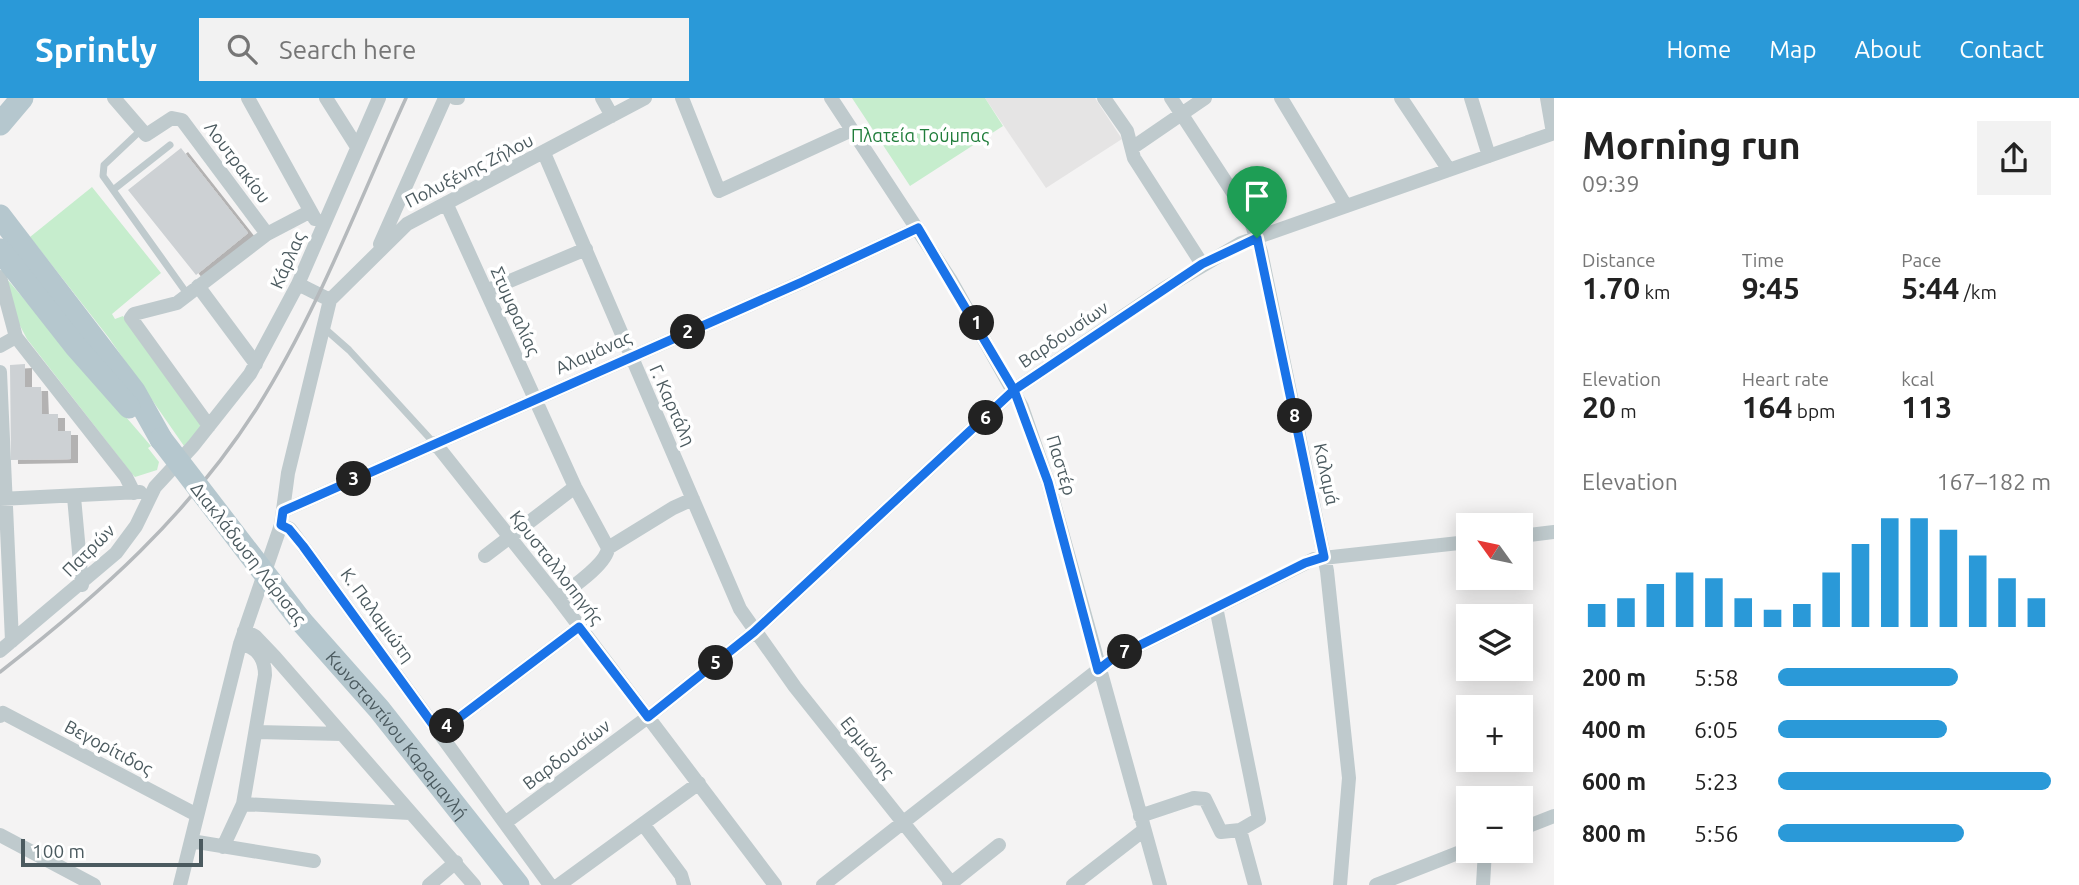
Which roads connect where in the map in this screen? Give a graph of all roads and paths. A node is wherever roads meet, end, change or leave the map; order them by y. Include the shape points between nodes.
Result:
1 (22, 98) edge
2 (114, 98) edge
3 (248, 98) edge
4 (326, 98) edge
5 (379, 98) edge
6 (445, 98) edge
7 (602, 98) edge
8 (645, 98) edge
9 (682, 98) edge
10 (831, 98) edge
11 (1104, 98) edge
12 (1171, 98) edge
13 (1205, 98) edge
14 (1281, 98) edge
15 (1401, 98) edge
16 (1471, 98) edge
17 (1547, 98) edge
18 (1181, 114) junction
19 (612, 116) junction
20 (0, 124) edge
21 (852, 130) junction
22 (140, 131) junction
23 (1554, 133) edge
24 (170, 145) dead end
25 (357, 147) junction
26 (1132, 148) junction
27 (544, 153) junction
28 (1489, 156) junction
29 (1449, 170) junction
30 (113, 190) junction
31 (446, 202) junction
32 (1346, 206) junction
33 (309, 212) junction
34 (0, 216) edge
35 (323, 227) junction
36 (918, 228) junction
37 (267, 234) junction
38 (1257, 238) junction
39 (586, 248) junction
40 (0, 250) edge
41 (375, 254) junction
42 (1202, 264) junction
43 (0, 278) edge
44 (298, 284) junction
45 (193, 290) junction
46 (486, 291) junction
47 (330, 300) junction
48 (323, 328) junction
49 (16, 337) junction
50 (0, 345) edge
51 (630, 357) junction
52 (256, 364) junction
53 (0, 372) edge
54 (1014, 390) junction
55 (535, 399) junction
56 (209, 426) junction
57 (161, 439) junction
58 (435, 443) junction
59 (575, 486) junction
60 (155, 487) junction
61 (134, 493) junction
62 (74, 497) junction
63 (3, 499) edge
64 (694, 499) junction
65 (282, 518) junction
66 (1554, 532) edge
67 (1533, 535) edge
68 (510, 537) junction
69 (1456, 543) edge
70 (608, 548) junction
71 (485, 556) dead end
72 (1324, 557) junction
73 (82, 585) junction
74 (558, 598) junction
75 (1216, 607) junction
76 (579, 627) junction
77 (754, 632) junction
78 (242, 637) junction
79 (12, 641) junction
80 (0, 651) edge
81 (338, 667) junction
82 (1098, 670) junction
83 (1, 714) edge
84 (648, 717) junction
85 (257, 732) junction
86 (439, 733) junction
87 (342, 734) junction
88 (699, 783) junction
89 (243, 804) junction
90 (410, 813) junction
91 (197, 815) junction
92 (1554, 816) edge
93 (505, 823) junction
94 (905, 823) junction
95 (1142, 823) junction
96 (643, 824) junction
97 (1533, 824) edge
98 (1240, 830) junction
99 (0, 835) edge
100 (191, 841) junction
101 (999, 845) dead end
102 (223, 847) junction
103 (1456, 854) edge
104 (314, 860) dead end
105 (456, 862) junction
106 (1484, 863) edge
107 (951, 884) edge
108 (94, 885) edge
109 (180, 885) edge
110 (429, 885) edge
111 (474, 885) edge
112 (498, 885) edge
113 (518, 885) edge
114 (551, 885) edge
115 (559, 885) edge
116 (684, 885) edge
117 (775, 885) edge
118 (823, 885) edge
119 (1073, 885) edge
120 (1160, 885) edge
121 (1255, 885) edge
122 (1340, 885) edge
123 (1376, 885) edge
124 (1483, 885) edge

1 - 20 main road
2 - 22 street
3 - 33 street
4 - 25 street
5 - 25 street, Κάρλας
6 - 41 street
7 - 19 street
8 - 19 street, Πολυξένης Ζήλου
9 - 21 street via 719,191
10 - 21 street, Παστέρ
11 - 26 street via 1127,131
12 - 18 street, Καλαμά
13 - 18 street
14 - 32 street
15 - 29 street
16 - 28 street
17 - 23 street
18 - 26 street
18 - 38 street, Καλαμά via 1250,219
19 - 27 street, Πολυξένης Ζήλου
21 - 36 street, Παστέρ
22 - 30 lane via 104,165 103,176
22 - 37 street, Λουτρακίου via 146,135 172,118 182,120
23 - 28 street, Βαρδουσίων
24 - 30 lane
25 - 35 street, Κάρλας
26 - 42 street
27 - 31 street, Πολυξένης Ζήλου
27 - 39 street, Γ. Καρτάλη
28 - 29 street, Βαρδουσίων
29 - 32 street, Βαρδουσίων
30 - 45 lane
31 - 41 street, Πολυξένης Ζήλου via 407,224
31 - 46 street, Στυμφαλίας
32 - 38 street, Βαρδουσίων
33 - 35 street
33 - 37 street
34 - 57 main road, Διακλάδωση Λάρισας via 134,391
35 - 44 street, Κάρλας
36 - 51 street, Αλαμάνας
36 - 54 street, Παστέρ
37 - 45 street
38 - 42 street, Βαρδουσίων
38 - 72 street, Καλαμά
39 - 46 street
39 - 51 street, Γ. Καρτάλη
40 - 57 main road, Διακλάδωση Λάρισας via 76,347
41 - 47 street, Πολυξένης Ζήλου
42 - 54 street, Βαρδουσίων
43 - 49 street
44 - 47 street
44 - 52 street, Κάρλας
45 - 52 street
45 - 56 street via 168,307 131,318
46 - 55 street, Στυμφαλίας
47 - 48 street
48 - 58 lane
48 - 65 street via 288,473
49 - 50 street
49 - 61 street
51 - 55 street, Αλαμάνας
51 - 64 street, Γ. Καρτάλη
52 - 56 street, Κάρλας
53 - 63 street
54 - 77 street, Βαρδουσίων
54 - 82 street, Παστέρ via 1048,482
55 - 58 street, Αλαμάνας
55 - 59 street, Στυμφαλίας
56 - 60 street, Πατρών
57 - 81 main road, Διακλάδωση Λάρισας, bridge
58 - 65 street, Αλαμάνας
58 - 68 street, Κρυσταλλοπηγής
59 - 68 street
59 - 70 street, Στυμφαλίας
60 - 61 street
60 - 73 street, Πατρών via 127,541
61 - 62 street
62 - 63 street
62 - 73 street
63 - 79 street
64 - 70 street
64 - 77 street, Γ. Καρτάλη via 736,601
65 - 78 street
65 - 86 street, Κ. Παλαμιώτη
66 - 67 street
68 - 71 street
68 - 74 street, Κρυσταλλοπηγής
69 - 72 street
70 - 74 street via 599,564
72 - 75 street
72 - 122 street, Καλαμά via 1349,778
73 - 79 street, Πατρών
74 - 76 street, Κρυσταλλοπηγής
75 - 82 street
75 - 98 street via 1261,814 1257,823
76 - 84 street, Κρυσταλλοπηγής
76 - 86 street
77 - 84 street, Βαρδουσίων
77 - 94 street, Ερμιόνης
78 - 85 street via 265,666
78 - 87 street, Κωνσταντίνου Καραμανλή via 263,644
78 - 91 street
79 - 80 street, Πατρών
81 - 112 main road, Κωνσταντίνου Καραμανλή
81 - 113 main road, Κωνσταντίνου Καραμανλή via 379,709
82 - 94 street
82 - 95 street, Παστέρ
83 - 91 street, Βεγορίτιδος
84 - 88 street, Κρυσταλλοπηγής
84 - 93 street, Βαρδουσίων
85 - 87 street
85 - 89 street
86 - 93 street, Κ. Παλαμιώτη
87 - 90 street, Κωνσταντίνου Καραμανλή
88 - 96 street
88 - 117 street, Κρυσταλλοπηγής
89 - 90 street
89 - 102 street
90 - 105 street, Κωνσταντίνου Καραμανλή
91 - 100 street
92 - 97 street
93 - 114 street, Κ. Παλαμιώτη
94 - 107 street, Ερμιόνης
94 - 118 street
95 - 98 street via 1174,803 1201,798 1208,803 1218,830
95 - 119 street
95 - 120 street, Παστέρ
96 - 115 street
96 - 116 street
98 - 121 street
99 - 108 street
100 - 102 street
100 - 109 street
101 - 107 street
102 - 104 street
103 - 123 street
105 - 110 street
105 - 111 street, Κωνσταντίνου Καραμανλή
106 - 124 street

